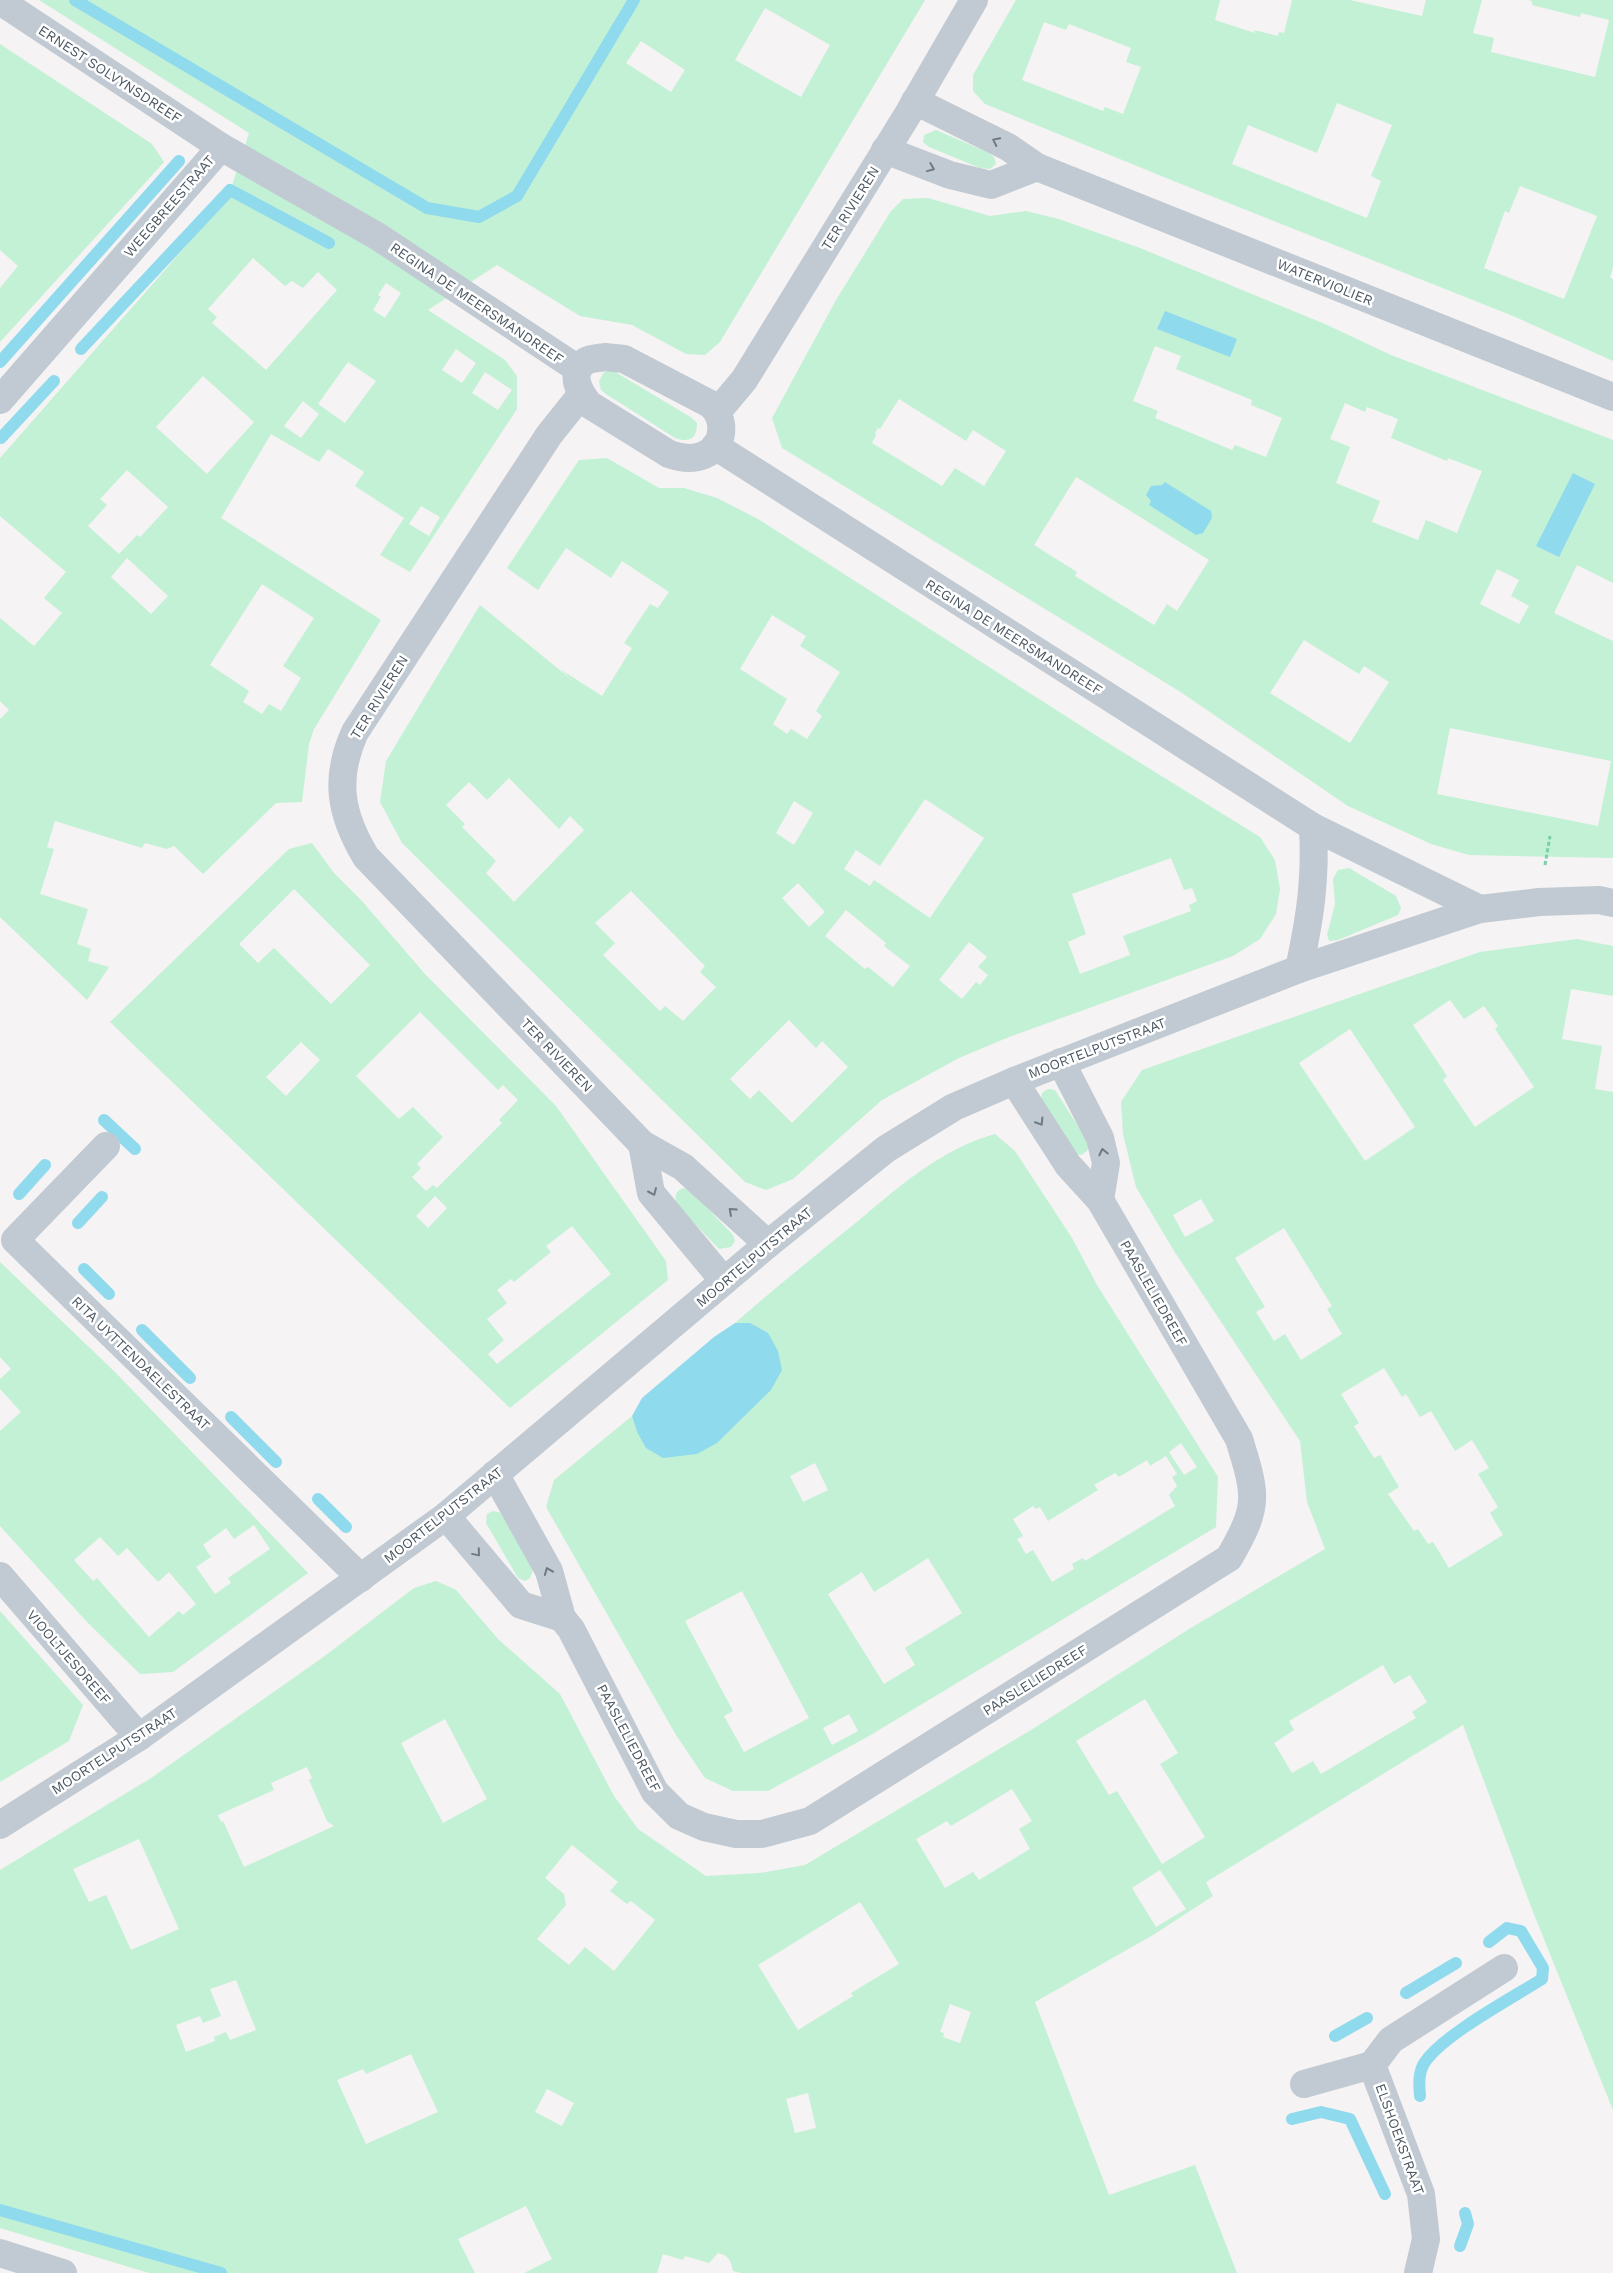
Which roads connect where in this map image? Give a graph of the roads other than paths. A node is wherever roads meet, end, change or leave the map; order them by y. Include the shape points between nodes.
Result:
1 (974, 0) edge
2 (0, 1) edge
3 (915, 101) junction
4 (221, 147) junction
5 (886, 150) junction
6 (1038, 167) junction
7 (377, 236) joint
8 (580, 382) junction
9 (1613, 397) edge
10 (0, 400) edge
11 (718, 411) junction
12 (715, 446) junction
13 (1313, 827) junction
14 (1613, 903) edge
15 (1480, 909) junction
16 (1299, 969) junction
17 (1061, 1062) junction
18 (1014, 1080) junction
19 (642, 1144) junction
20 (106, 1146) dead end
21 (1100, 1200) junction
22 (768, 1244) junction
23 (724, 1282) junction
24 (495, 1474) junction
25 (446, 1516) junction
26 (0, 1576) edge
27 (361, 1578) junction
28 (562, 1618) junction
29 (139, 1737) junction
30 (0, 1825) edge
31 (1504, 1968) dead end
32 (1372, 2065) junction
33 (1304, 2084) dead end
34 (0, 2253) edge
35 (63, 2273) edge
36 (1418, 2273) edge

1 - 3 street, TER RIVIEREN
2 - 4 street, ERNEST SOLVYNSDREEF
3 - 5 street, TER RIVIEREN
6 -> 3 street, WATERVIOLIER via 1008,147
4 - 7 street, WEEGBREESTRAAT
4 - 10 street, WEEGBREESTRAAT
5 -> 6 street via 950,176 991,185
5 - 11 street, TER RIVIEREN via 744,380
6 - 9 street, WATERVIOLIER
7 - 8 street, REGINA DE MEERSMANDREEF
8 - 11 street, REGINA DE MEERSMANDREEF via 587,360 624,359
8 - 12 street, REGINA DE MEERSMANDREEF via 601,414 669,454 694,458 705,455
8 - 19 street, TER RIVIEREN via 550,434 355,732 345,754 341,782 352,834 366,857
11 - 12 street via 722,424
12 - 13 street, REGINA DE MEERSMANDREEF
13 - 15 street, REGINA DE MEERSMANDREEF
13 - 16 street via 1315,868 1310,922
14 - 15 street, MOORTELPUTSTRAAT via 1599,900 1539,902
15 - 16 street, MOORTELPUTSTRAAT
16 - 17 street, MOORTELPUTSTRAAT
17 - 18 street, MOORTELPUTSTRAAT
21 -> 17 street via 1106,1163 1100,1138
18 -> 21 street, PAASLELIEDREEF via 1068,1165
18 - 22 street, MOORTELPUTSTRAAT via 954,1107 886,1149
22 -> 19 street, TER RIVIEREN via 683,1167
19 -> 23 street via 651,1193
20 - 27 street, RITA UYTTENDAELESTRAAT via 15,1240
21 - 28 street, PAASLELIEDREEF via 1239,1439 1254,1499 1247,1526 1229,1558 810,1821 762,1834 736,1834 704,1827 679,1816 655,1792 571,1629
22 - 23 street, MOORTELPUTSTRAAT
23 - 24 street, MOORTELPUTSTRAAT
24 - 25 street, MOORTELPUTSTRAAT
28 -> 24 street, PAASLELIEDREEF via 549,1570
25 - 27 street, MOORTELPUTSTRAAT
25 -> 28 street via 522,1605
26 - 29 street, VIOOLTJESDREEF
27 - 29 street, MOORTELPUTSTRAAT
29 - 30 street, MOORTELPUTSTRAAT
31 - 32 street, ELSHOEKSTRAAT via 1391,2040
32 - 33 street, ELSHOEKSTRAAT
32 - 36 street, ELSHOEKSTRAAT via 1421,2194 1426,2239
34 - 35 street

